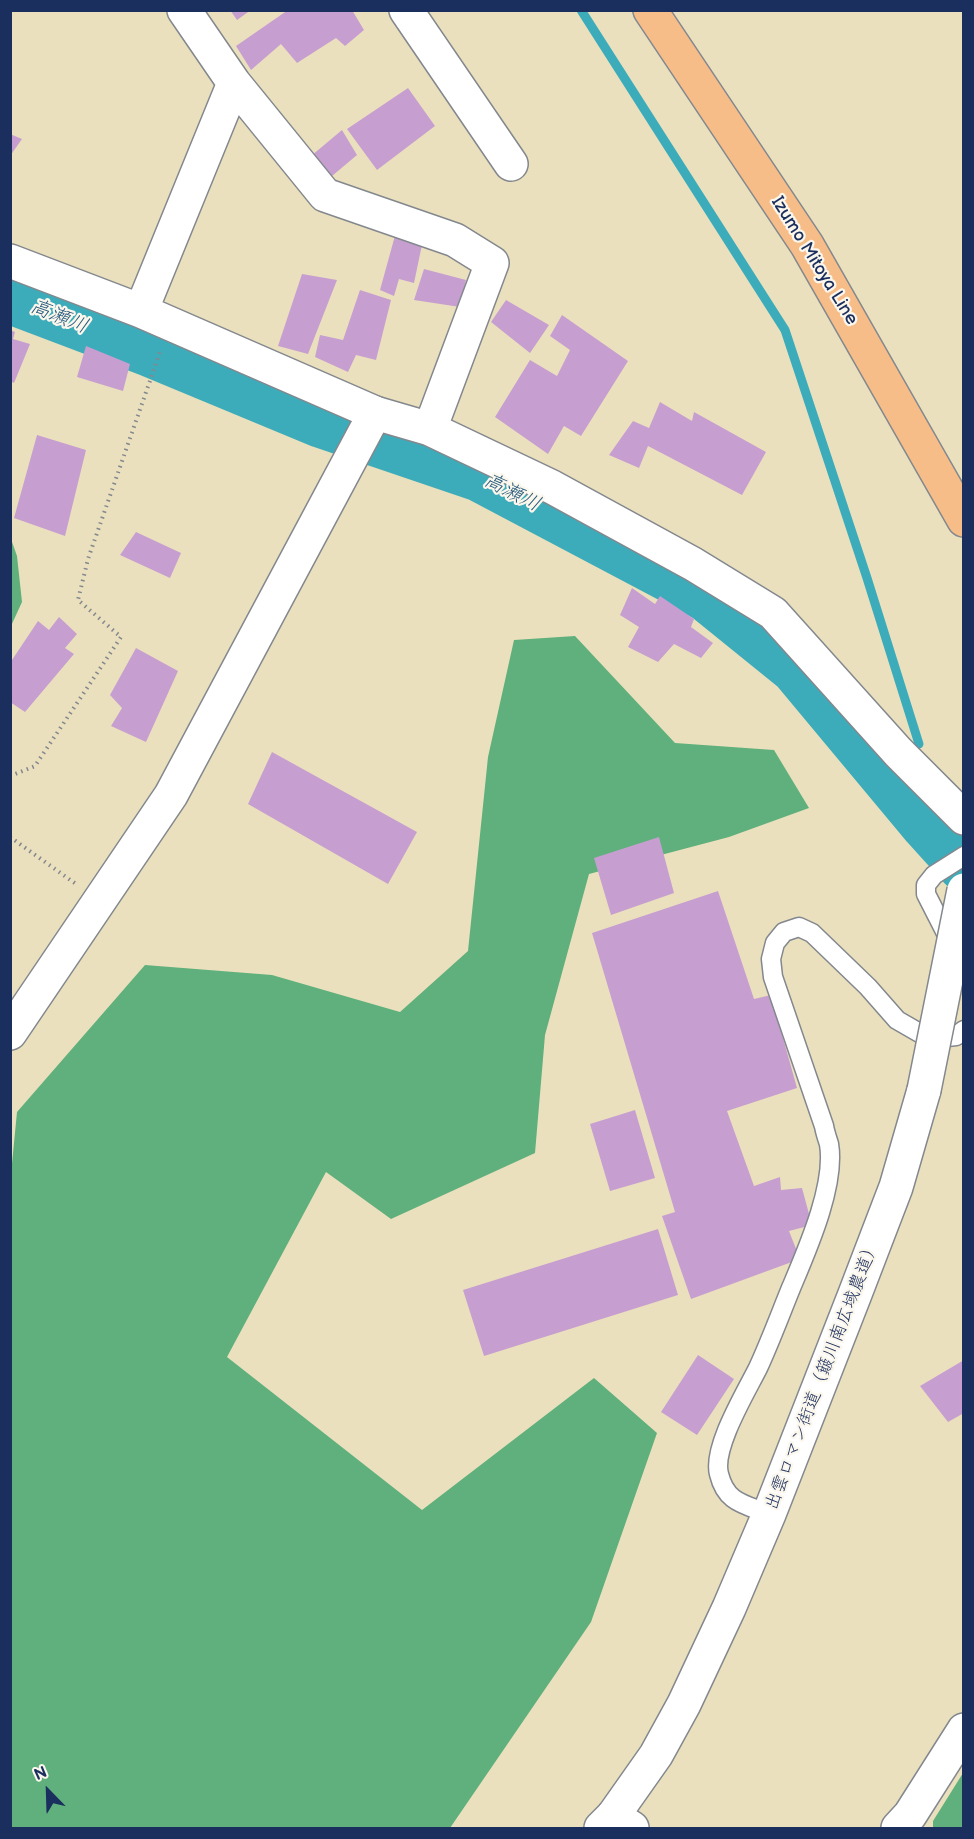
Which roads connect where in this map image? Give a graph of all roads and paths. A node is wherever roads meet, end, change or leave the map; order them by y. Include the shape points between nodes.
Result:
1 (184, 10) edge
2 (406, 10) edge
3 (650, 10) edge
4 (234, 83) junction
5 (511, 164) dead end
6 (10, 261) edge
7 (141, 310) junction
8 (157, 364) dead end
9 (367, 429) junction
10 (430, 429) junction
11 (963, 520) edge
12 (10, 776) edge
13 (963, 818) edge
14 (10, 837) edge
15 (963, 856) edge
16 (963, 890) edge
17 (100, 901) junction
18 (963, 969) edge
19 (963, 1030) edge
20 (10, 1033) edge
21 (769, 1514) junction
22 (963, 1730) edge
23 (615, 1824) edge
24 (898, 1828) edge

1 - 4 street
2 - 5 street
3 - 11 main road, Izumo Mitoya Line via 807,245
4 - 7 street
4 - 10 street via 325,195 455,240 492,263
6 - 7 street
7 - 9 street
8 - 12 path via 88,560 78,600 122,638 35,766
9 - 10 street
9 - 17 street via 171,795
10 - 13 street via 552,487 773,613
14 - 17 path
15 - 18 lane via 926,885 926,894
16 - 21 street, 出雲ロマン街道（簸川南広域農道）, bridge via 924,1090 896,1186
17 - 20 street
19 - 21 lane via 956,1036 930,1039 897,1020 812,933 799,927 784,932 775,943 771,959 773,977 824,1126 829,1159 815,1229 719,1453 718,1471 724,1489 734,1501
21 - 23 street, 出雲ロマン街道（簸川南広域農道） via 684,1704
22 - 24 street

